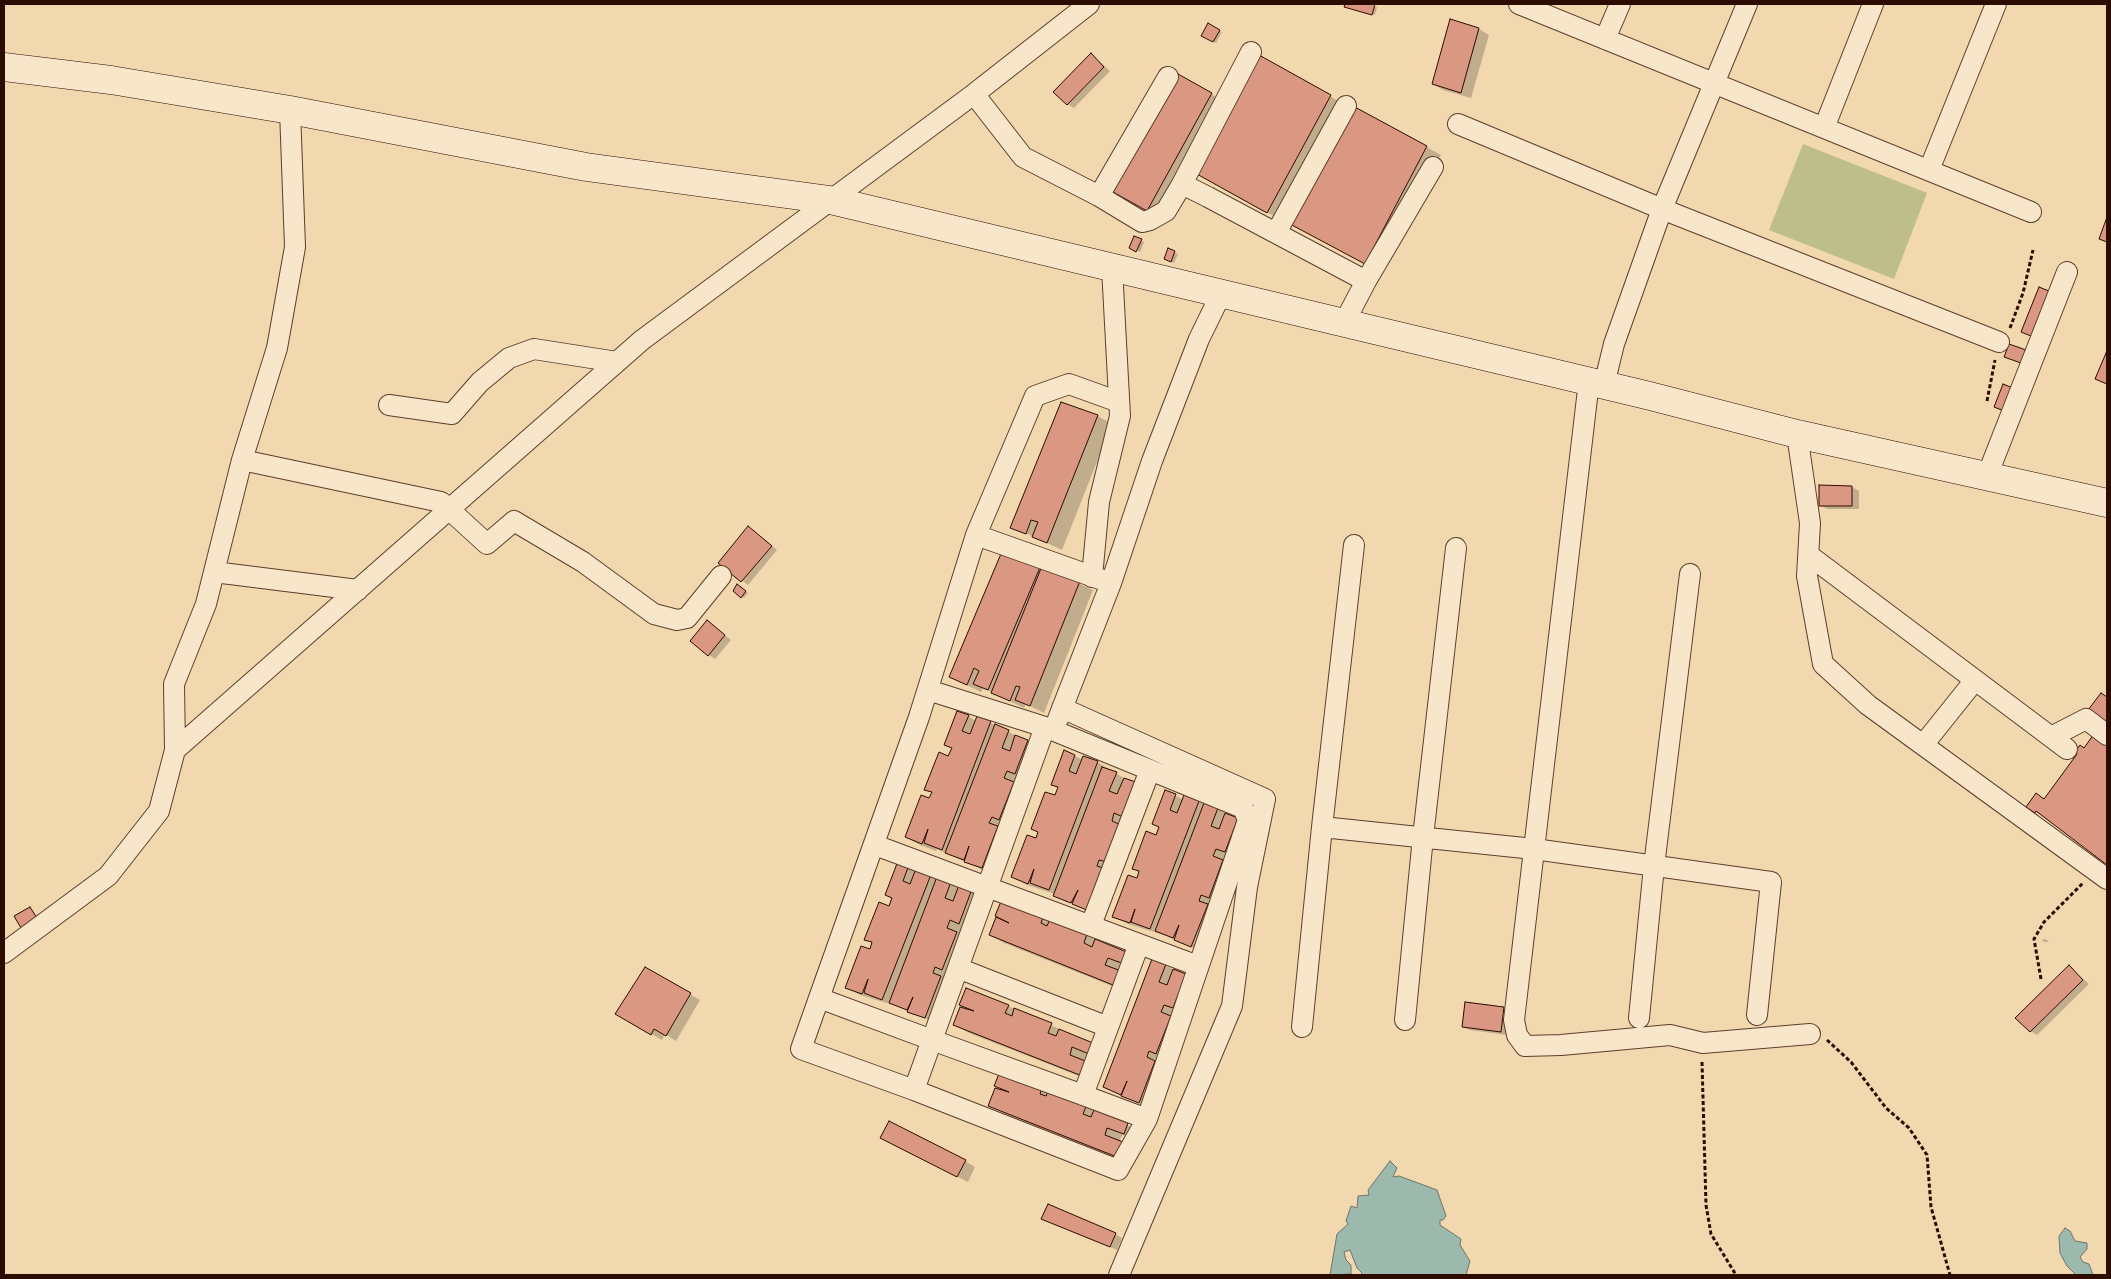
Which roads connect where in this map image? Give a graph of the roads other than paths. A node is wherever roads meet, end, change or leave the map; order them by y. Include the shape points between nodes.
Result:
1 (1089, 4) edge
2 (1519, 4) edge
3 (1620, 4) edge
4 (1747, 4) edge
5 (1873, 4) edge
6 (1996, 4) edge
7 (1605, 39) junction
8 (1251, 52) dead end
9 (4, 67) edge
10 (1168, 77) dead end
11 (1715, 84) junction
12 (974, 94) junction
13 (1346, 106) dead end
14 (290, 110) junction
15 (1458, 124) dead end
16 (1824, 128) junction
17 (1433, 167) dead end
18 (1929, 170) junction
19 (1182, 184) junction
20 (1099, 196) junction
21 (830, 200) junction
22 (1662, 209) junction
23 (2031, 212) dead end
24 (1276, 233) junction
25 (1112, 268) junction
26 (2067, 272) dead end
27 (1366, 282) junction
28 (1221, 294) junction
29 (1344, 323) junction
30 (1999, 342) road end
31 (617, 362) junction
32 (1596, 383) junction
33 (1119, 402) junction
34 (389, 405) dead end
35 (1797, 434) junction
36 (242, 460) junction
37 (1987, 476) junction
38 (2107, 503) edge
39 (449, 510) junction
40 (976, 535) junction
41 (1354, 545) dead end
42 (1456, 548) dead end
43 (1810, 556) junction
44 (214, 572) junction
45 (1690, 574) dead end
46 (721, 576) dead end
47 (1092, 577) junction
48 (1111, 583) junction
49 (358, 590) junction
50 (1975, 680) junction
51 (928, 690) junction
52 (1062, 708) junction
53 (1049, 729) junction
54 (2107, 735) edge
55 (2051, 737) junction
56 (1923, 745) junction
57 (2067, 749) dead end
58 (176, 750) junction
59 (1150, 770) junction
60 (1322, 827) junction
61 (1423, 837) junction
62 (875, 845) junction
63 (1534, 849) junction
64 (1654, 866) junction
65 (2102, 875) edge
66 (988, 885) junction
67 (1091, 925) junction
68 (1139, 944) junction
69 (4, 953) edge
70 (1198, 966) junction
71 (958, 968) junction
72 (819, 998) junction
73 (1757, 1015) dead end
74 (1639, 1018) dead end
75 (1405, 1020) dead end
76 (1108, 1026) junction
77 (1302, 1027) dead end
78 (1810, 1034) road end
79 (932, 1040) junction
80 (914, 1090) junction
81 (1083, 1095) junction
82 (1147, 1119) junction
83 (1118, 1275) edge

1 - 12 street
2 - 7 street
3 - 7 street
4 - 11 street
5 - 16 street
6 - 18 street
7 - 11 street
8 - 19 street
9 - 14 main road via 111,80
10 - 20 street
11 - 16 street
11 - 22 street
12 - 20 street via 1023,157
12 - 21 street
13 - 24 street
14 - 21 main road via 586,167
14 - 36 street via 294,247 277,348
15 - 22 street
16 - 18 street
17 - 27 street
18 - 23 street
19 - 20 street via 1166,211 1142,222
19 - 24 street
21 - 25 main road
21 - 31 street
22 - 30 street
22 - 32 street via 1614,344
24 - 27 street
25 - 28 main road
25 - 33 street
26 - 37 street
27 - 29 street
28 - 29 main road
28 - 48 street via 1199,339 1152,461
29 - 32 main road
31 - 34 street via 534,349 509,358 480,382 452,414
31 - 39 street
32 - 35 main road
32 - 63 street
33 - 40 street via 1070,384 1035,396
33 - 47 street via 1120,416 1099,502
35 - 37 main road
35 - 43 street via 1810,523
36 - 39 street via 441,502
36 - 44 street
37 - 38 main road
39 - 46 street via 487,544 514,521 583,562 654,614 677,620 687,618
39 - 49 street
40 - 47 street
40 - 51 street
41 - 60 street
42 - 61 street
43 - 50 street
43 - 56 street via 1807,576 1823,664 1868,704
44 - 49 street
44 - 58 street via 206,604 174,684
45 - 64 street
47 - 48 street
48 - 52 street
49 - 58 street
50 - 55 street
50 - 56 street
51 - 53 street
51 - 62 street
52 - 53 street
52 - 83 street via 1265,799 1247,887 1232,1006
53 - 59 street
53 - 66 street
54 - 55 street via 2086,719
55 - 57 street
56 - 65 street
58 - 69 street via 159,811 108,876
59 - 67 street
59 - 70 street via 1243,808 1248,820
60 - 61 street
60 - 77 street
61 - 63 street
61 - 75 street
62 - 66 street
62 - 72 street
63 - 64 street
63 - 78 street via 1514,1020 1517,1035 1525,1046 1670,1035 1703,1043
64 - 73 street via 1771,882
64 - 74 street
66 - 67 street
66 - 71 street
67 - 68 street
68 - 70 street
68 - 76 street
70 - 82 street
71 - 76 street
71 - 79 street
72 - 79 street
72 - 80 street via 801,1050
76 - 81 street
79 - 80 street
79 - 81 street
80 - 82 street via 1118,1170
81 - 82 street

